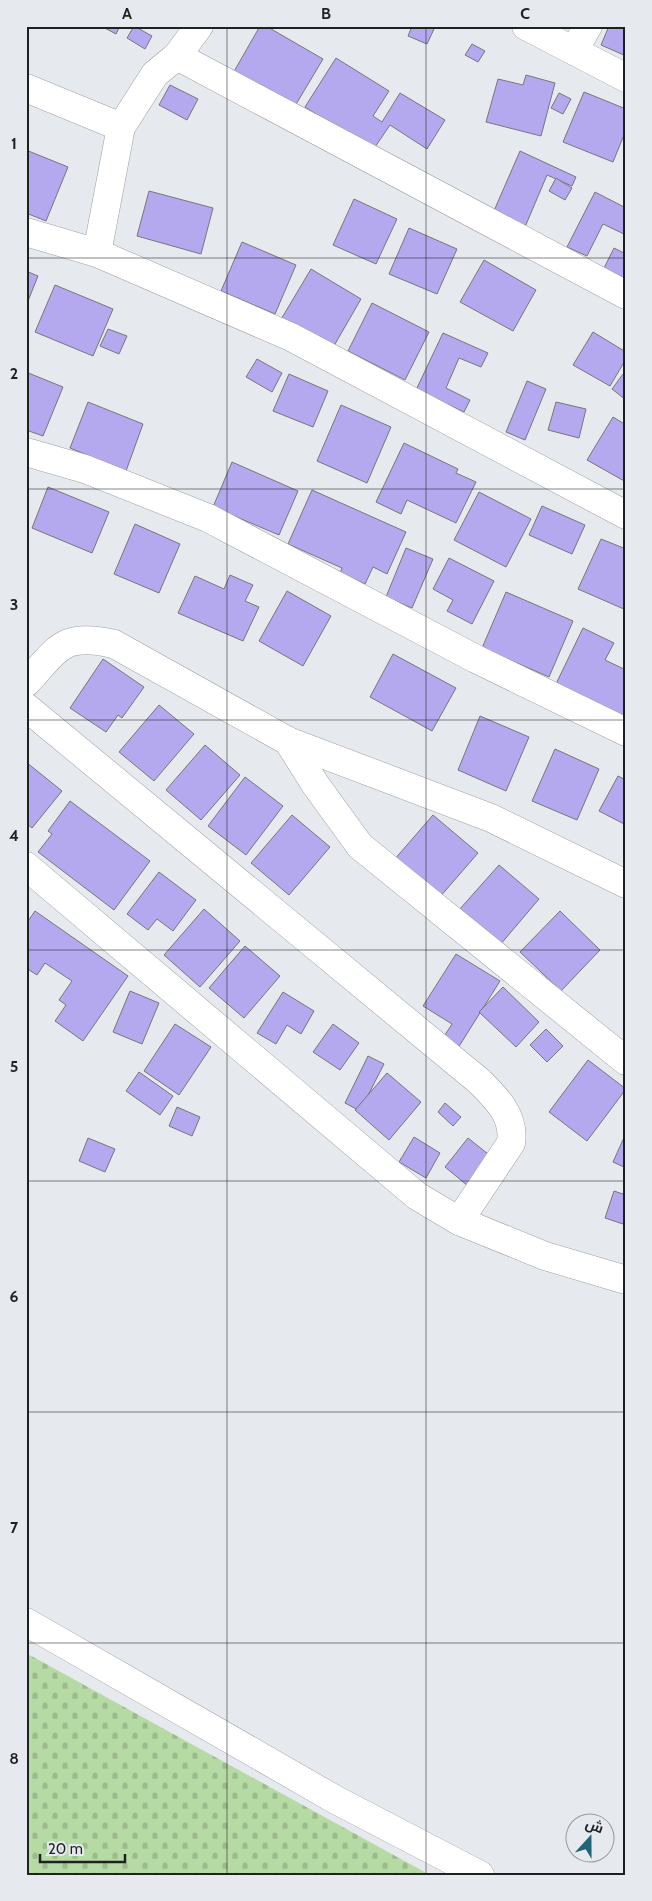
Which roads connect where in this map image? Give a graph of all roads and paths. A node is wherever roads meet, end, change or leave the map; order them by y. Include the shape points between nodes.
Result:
1 (199, 26) edge
2 (526, 26) edge
3 (588, 26) edge
4 (574, 50) junction
5 (176, 56) junction
6 (626, 78) edge
7 (26, 88) edge
8 (121, 127) junction
9 (26, 232) edge
10 (97, 253) junction
11 (626, 295) edge
12 (26, 452) edge
13 (626, 516) edge
14 (26, 683) edge
15 (26, 707) edge
16 (626, 732) edge
17 (288, 741) junction
18 (26, 866) edge
19 (626, 884) edge
20 (626, 1061) edge
21 (459, 1221) junction
22 (626, 1280) edge
23 (26, 1622) edge
24 (480, 1875) edge

1 - 5 street
2 - 4 street
3 - 4 street
4 - 6 street
5 - 8 street via 155,74
5 - 11 street
7 - 8 street
8 - 10 street
9 - 10 street
10 - 13 street via 291,337
12 - 16 street via 85,469 208,518 476,659
14 - 17 street via 59,648 71,641 92,639 114,644
15 - 21 street via 472,1074 500,1101 513,1131 511,1143
17 - 19 street via 491,818
17 - 20 street via 360,846
18 - 21 street via 417,1196
21 - 22 street via 545,1256
23 - 24 street via 336,1800

